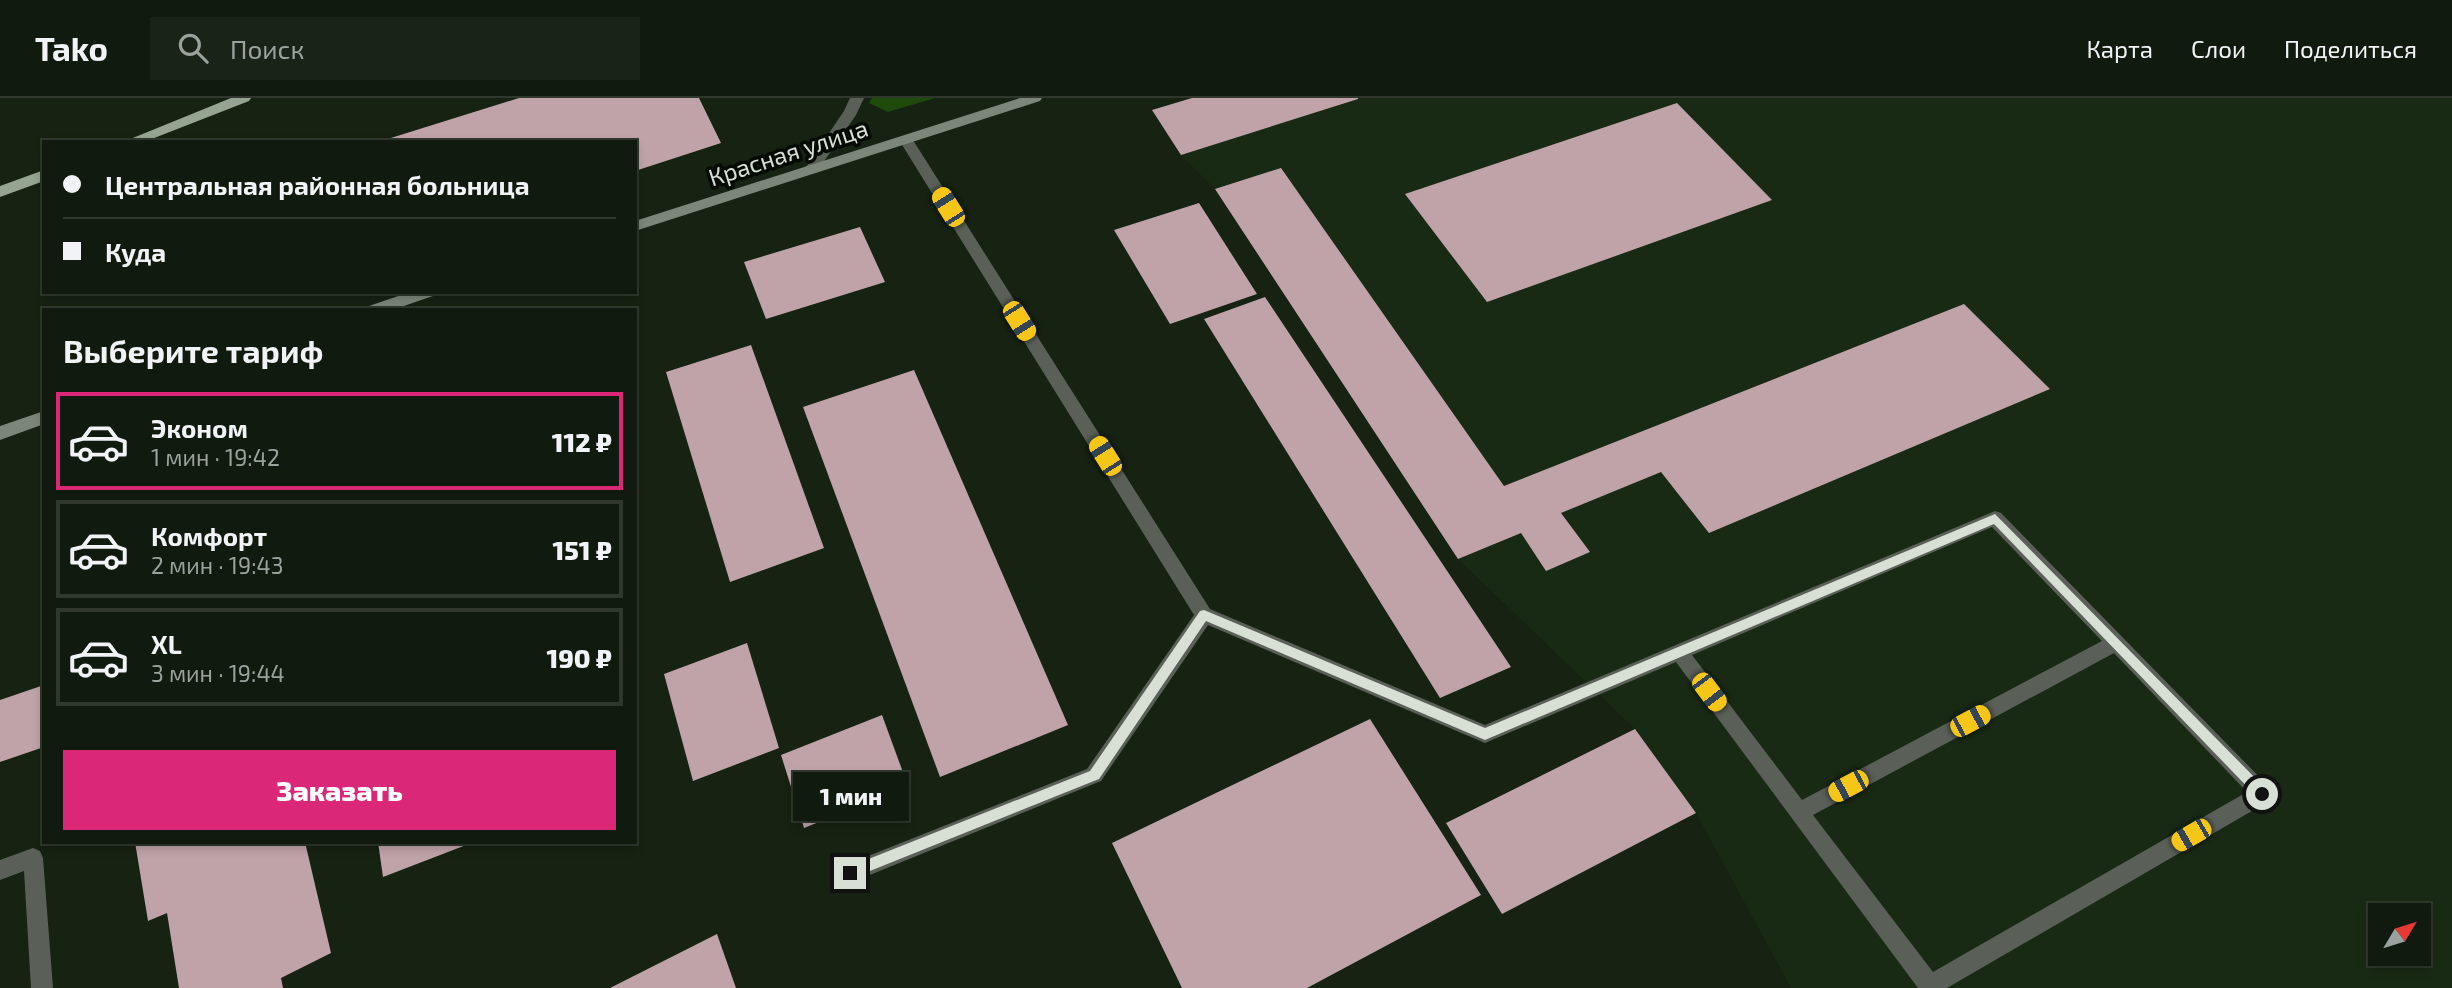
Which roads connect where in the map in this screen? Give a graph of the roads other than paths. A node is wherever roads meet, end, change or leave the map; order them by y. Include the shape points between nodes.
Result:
1 (244, 98) edge
2 (857, 98) edge
3 (1035, 98) edge
4 (906, 139) junction
5 (135, 140) edge
6 (811, 170) junction
7 (42, 176) edge
8 (0, 192) edge
9 (637, 225) edge
10 (422, 294) edge
11 (380, 308) edge
12 (42, 418) edge
13 (0, 433) edge
14 (1204, 615) junction
15 (2116, 643) junction
16 (1679, 652) junction
17 (1800, 811) junction
18 (0, 870) edge
19 (850, 873) dead end
20 (42, 988) edge

1 - 5 main road
2 - 6 lane
3 - 4 main road, Красная улица
4 - 6 main road, Красная улица
4 - 14 lane
6 - 9 main road, Красная улица
7 - 8 main road
10 - 11 main road
12 - 13 main road
14 - 16 lane via 1485,734
14 - 19 lane via 1094,775
15 - 16 lane via 1995,518
15 - 17 lane
15 - 17 lane via 2262,794 1930,986
16 - 17 lane
18 - 20 lane via 33,858

